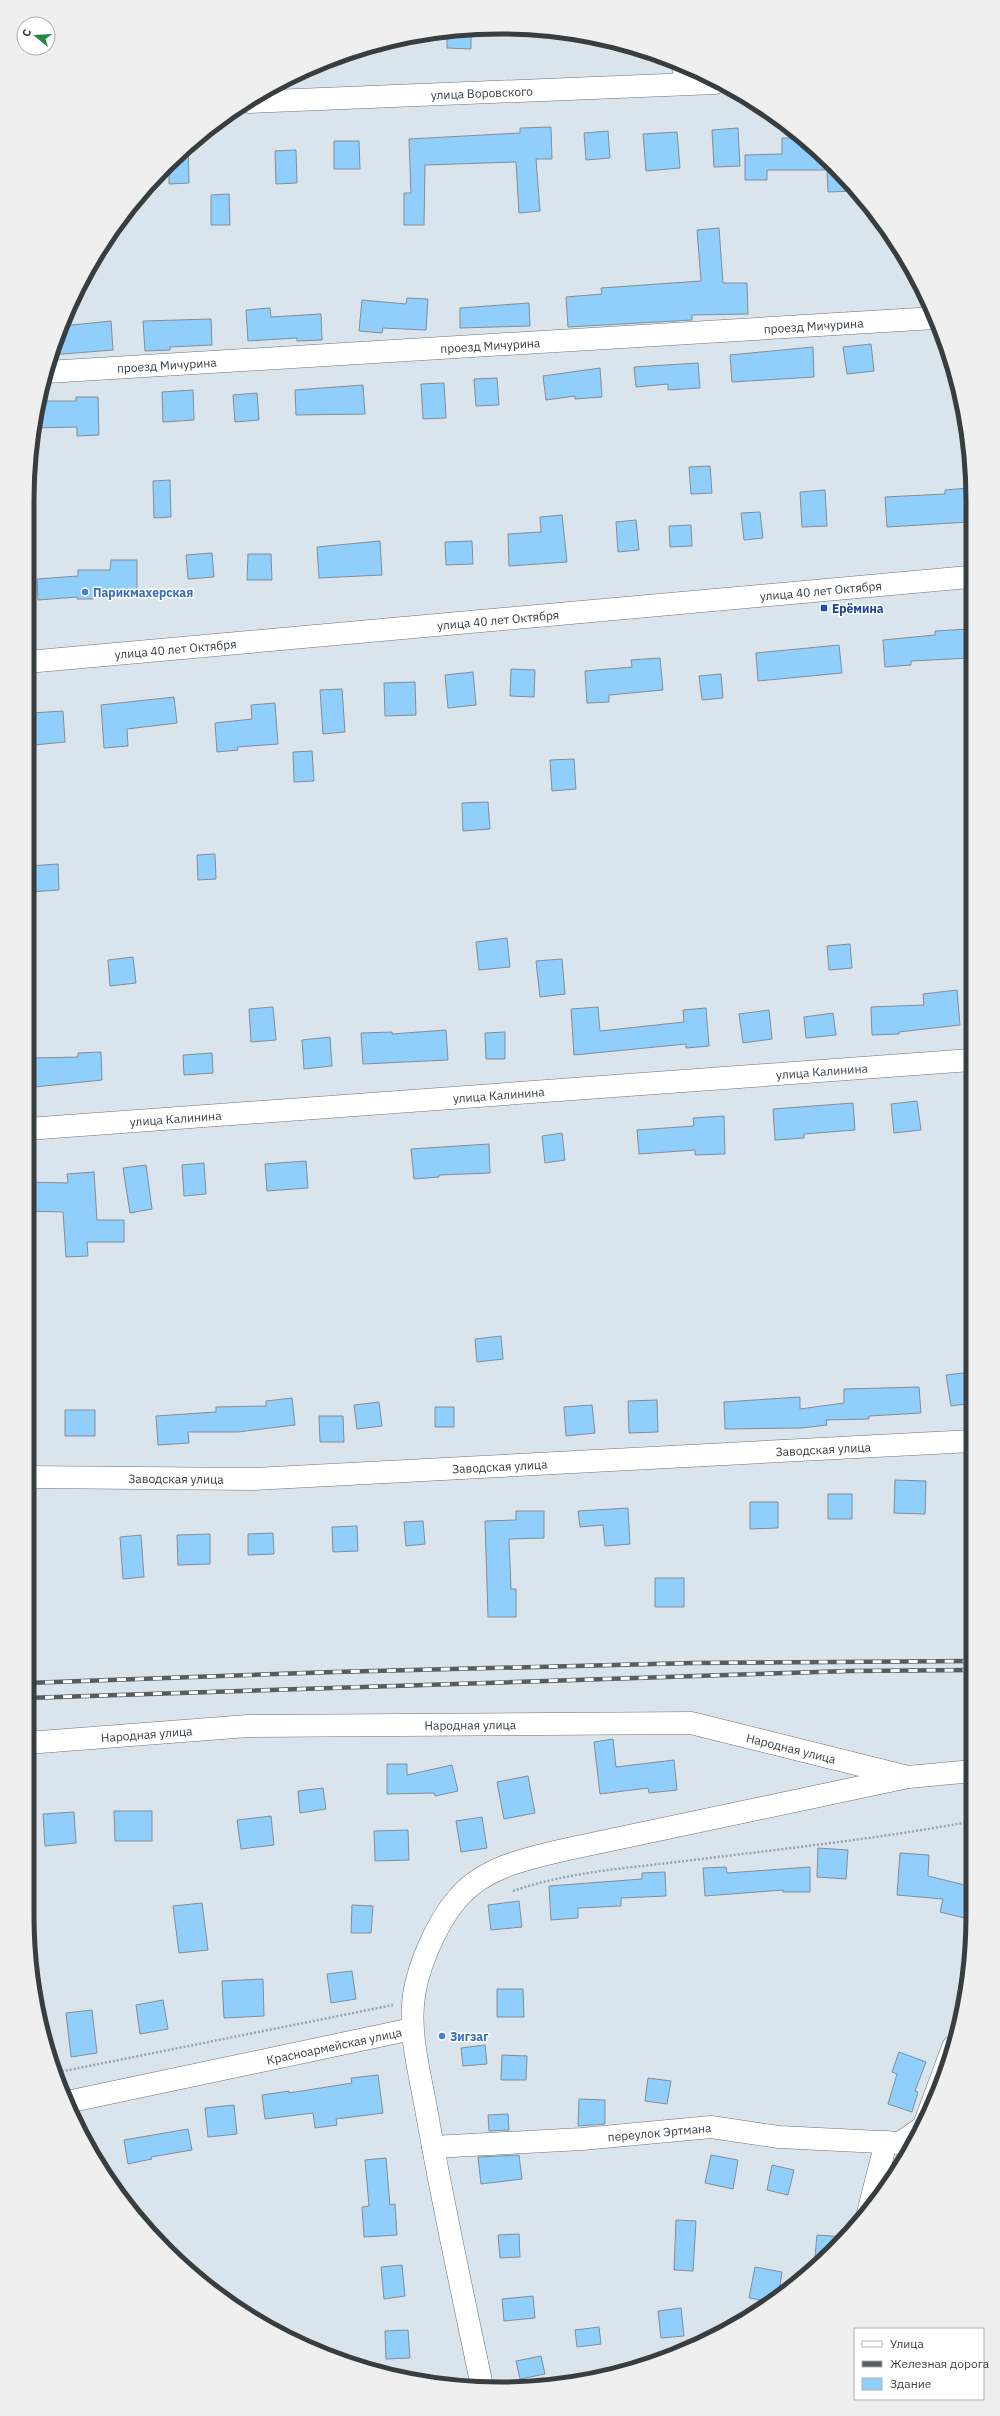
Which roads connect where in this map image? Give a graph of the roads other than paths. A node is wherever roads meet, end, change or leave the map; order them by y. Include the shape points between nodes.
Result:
1 (679, 75) edge
2 (702, 80) edge
3 (259, 101) edge
4 (929, 318) edge
5 (52, 372) edge
6 (966, 577) edge
7 (34, 661) edge
8 (966, 1060) edge
9 (34, 1128) edge
10 (966, 1441) edge
11 (34, 1477) edge
12 (34, 1743) edge
13 (966, 1772) edge
14 (908, 1777) junction
15 (568, 1849) joint
16 (412, 2029) junction
17 (72, 2101) edge
18 (911, 2135) edge
19 (886, 2142) junction
20 (433, 2147) junction
21 (872, 2197) edge
22 (481, 2381) edge

1 - 2 street, улица Воровского
1 - 3 street, улица Воровского
4 - 5 street, проезд Мичурина
6 - 7 street, улица 40 лет Октября
8 - 9 street, улица Калинина
10 - 11 street, Заводская улица via 253,1479
12 - 14 street, Народная улица via 248,1726 691,1723
13 - 14 street, Народная улица
14 - 15 street, Народная улица
15 - 16 street, Красноармейская улица via 514,1862 484,1876 458,1898 436,1932 419,1973 413,2003
16 - 17 street, Красноармейская улица
16 - 20 street
18 - 19 street, переулок Эртмана via 900,2143
19 - 20 street, переулок Эртмана via 779,2136 712,2127 582,2139
19 - 21 street
20 - 22 street

